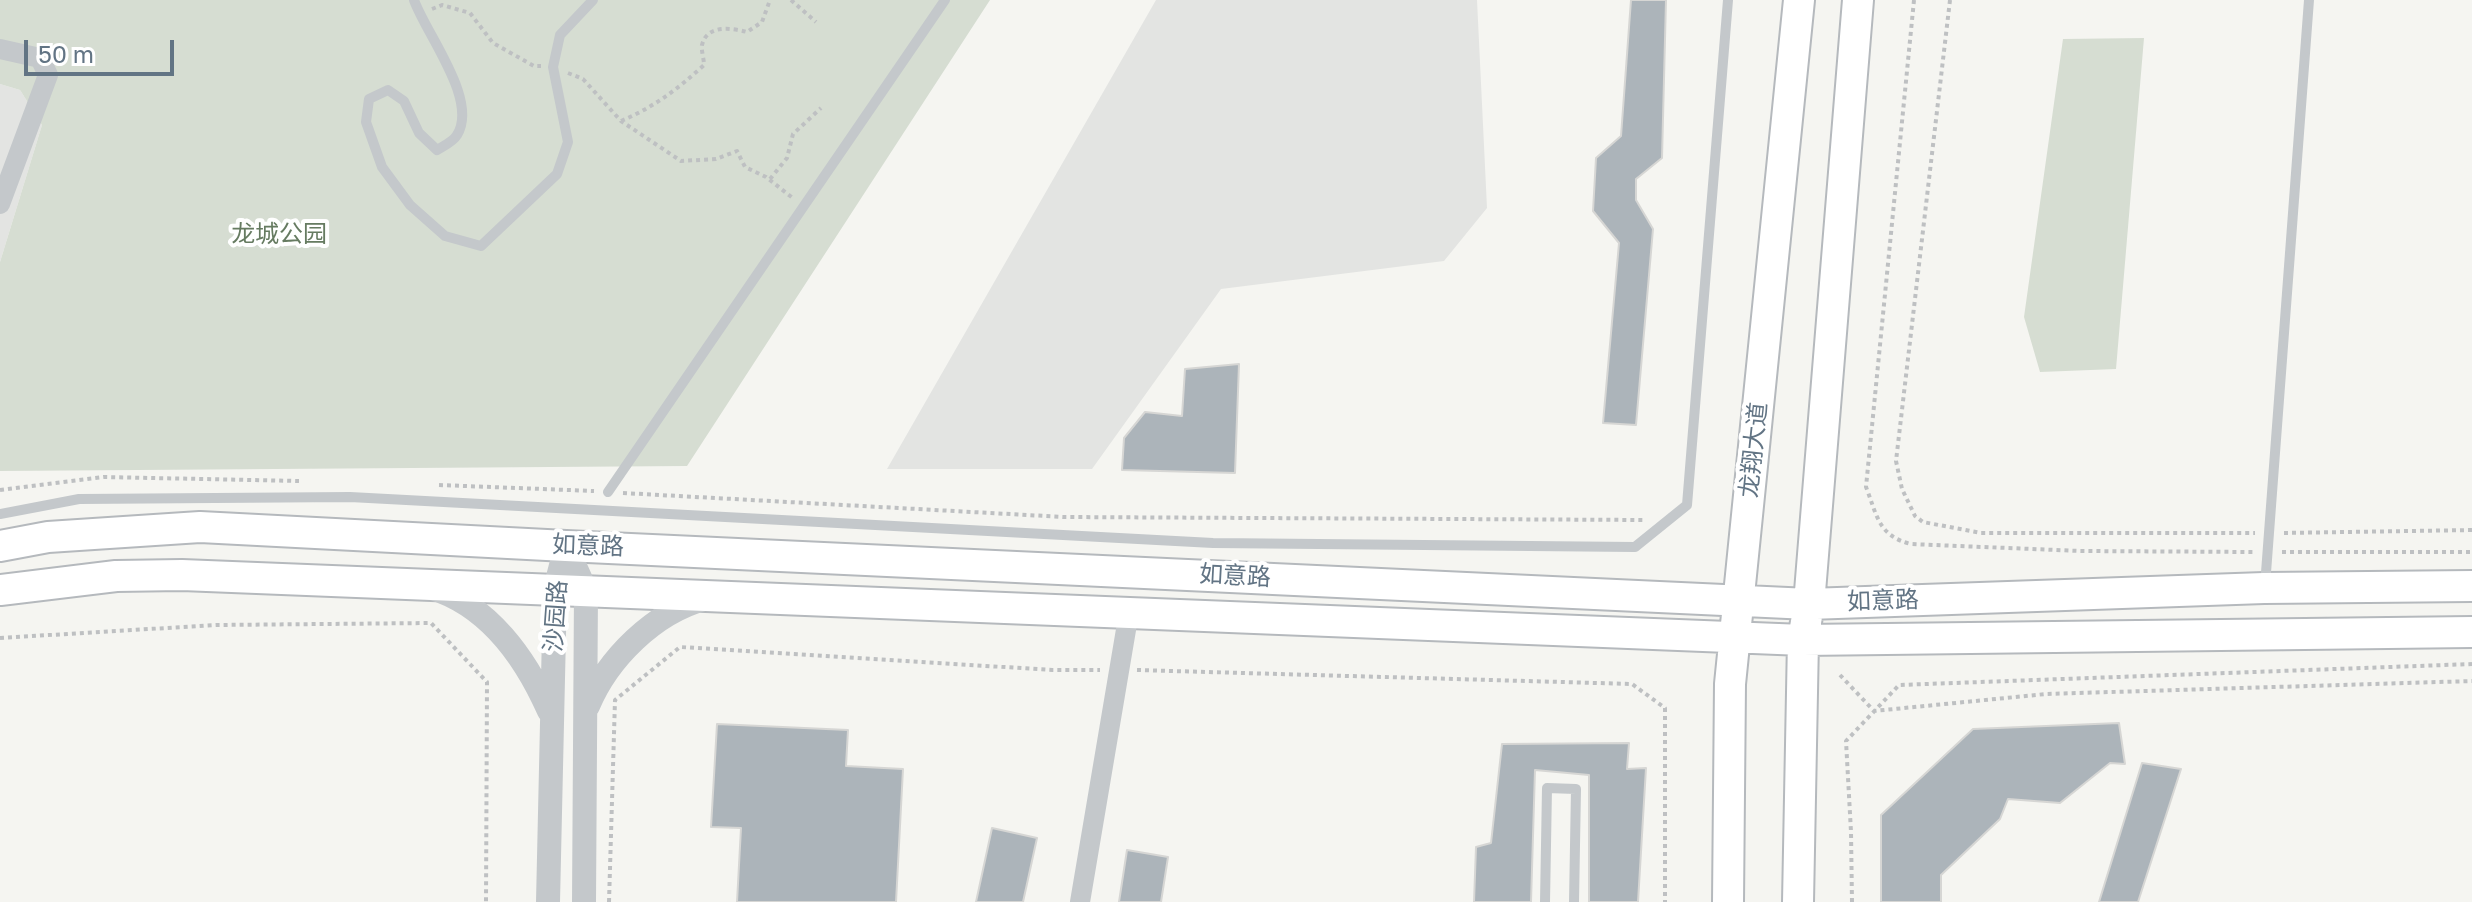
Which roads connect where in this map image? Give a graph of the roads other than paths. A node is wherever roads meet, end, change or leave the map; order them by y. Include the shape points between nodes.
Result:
1 (414, 0) edge
2 (593, 0) edge
3 (945, 0) edge
4 (1728, 0) edge
5 (1799, 0) edge
6 (1858, 0) edge
7 (2309, 0) edge
8 (0, 49) edge
9 (0, 204) edge
10 (608, 492) road end
11 (0, 514) edge
12 (0, 546) edge
13 (566, 546) junction
14 (418, 584) junction
15 (2472, 586) edge
16 (2264, 588) junction
17 (555, 589) junction
18 (0, 590) edge
19 (586, 591) junction
20 (715, 596) junction
21 (1739, 600) junction
22 (1809, 604) junction
23 (1129, 612) junction
24 (2472, 632) edge
25 (1735, 637) junction
26 (1803, 640) junction
27 (586, 712) junction
28 (552, 717) junction
29 (548, 902) edge
30 (584, 902) edge
31 (1080, 902) edge
32 (1545, 902) edge
33 (1574, 902) edge
34 (1728, 902) edge
35 (1798, 902) edge

1 - 2 lane via 454,80 464,120 456,138 437,150 419,133 404,101 388,90 369,99 366,122 382,167 410,205 445,236 481,246 557,174 568,142 553,67 560,35
3 - 10 lane
4 - 11 lane via 1687,505 1635,547 1213,543 350,497 79,499
5 - 21 main road, 龙翔大道
6 - 22 main road
7 - 16 lane
8 - 9 street via 40,58 48,75
12 - 13 main road, 如意路 via 48,537 200,527
13 - 17 street, 沙园路
13 - 19 street, 沙园路
13 - 21 main road, 如意路
14 - 17 main road, 如意路
14 - 18 main road, 如意路 via 182,575 116,576
14 - 28 street via 467,604 489,623 525,665
15 - 16 main road, 如意路
16 - 22 main road, 如意路
17 - 19 main road, 如意路
17 - 28 street, 沙园路
19 - 20 main road, 如意路
19 - 27 street, 沙园路
20 - 23 main road, 如意路
20 - 27 street via 687,604 643,633 606,673
21 - 22 main road, 如意路
21 - 25 main road, 龙翔大道
22 - 26 main road
23 - 25 main road, 如意路
23 - 31 street
24 - 26 main road, 如意路
25 - 26 main road, 如意路
25 - 34 main road, 龙翔大道
26 - 35 main road
27 - 30 street, 沙园路
28 - 29 street, 沙园路
32 - 33 lane via 1547,788 1576,789

